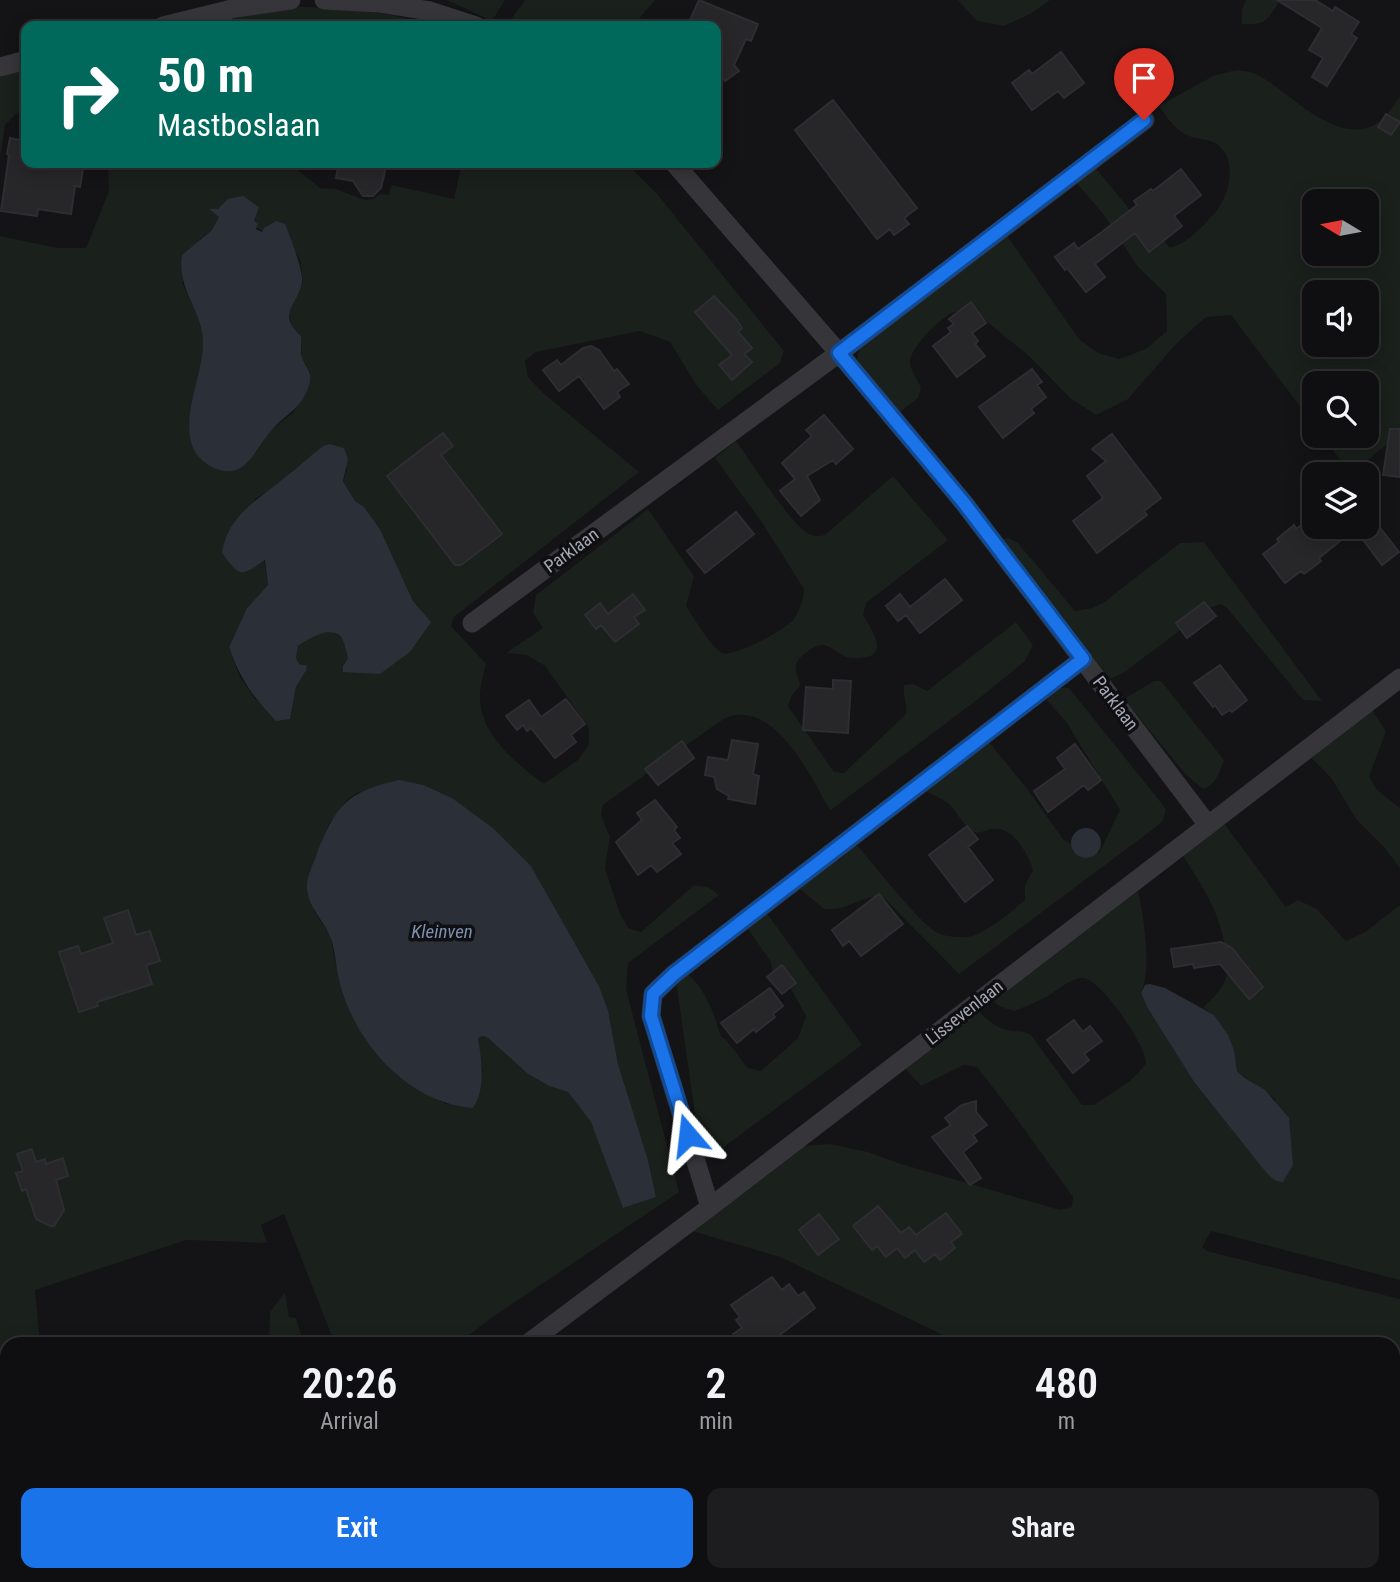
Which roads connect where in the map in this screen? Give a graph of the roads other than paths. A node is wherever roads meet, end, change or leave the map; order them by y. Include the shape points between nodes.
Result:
1 (290, 0) edge
2 (324, 0) edge
3 (183, 21) edge
4 (461, 21) edge
5 (21, 61) edge
6 (0, 66) edge
7 (1144, 120) dead end
8 (678, 168) edge
9 (839, 353) junction
10 (472, 622) dead end
11 (1083, 659) junction
12 (1400, 678) edge
13 (1208, 825) junction
14 (710, 1207) junction
15 (536, 1337) edge

1 - 3 street
2 - 4 street via 380,3
5 - 6 street
7 - 9 street, Parklaan
8 - 9 street, Parklaan
9 - 10 street, Parklaan
9 - 11 street, Parklaan via 964,503
11 - 13 street, Parklaan
11 - 14 street via 653,994 651,1016
12 - 13 street, Lissevenlaan
13 - 14 street, Lissevenlaan
14 - 15 street, Lissevenlaan

